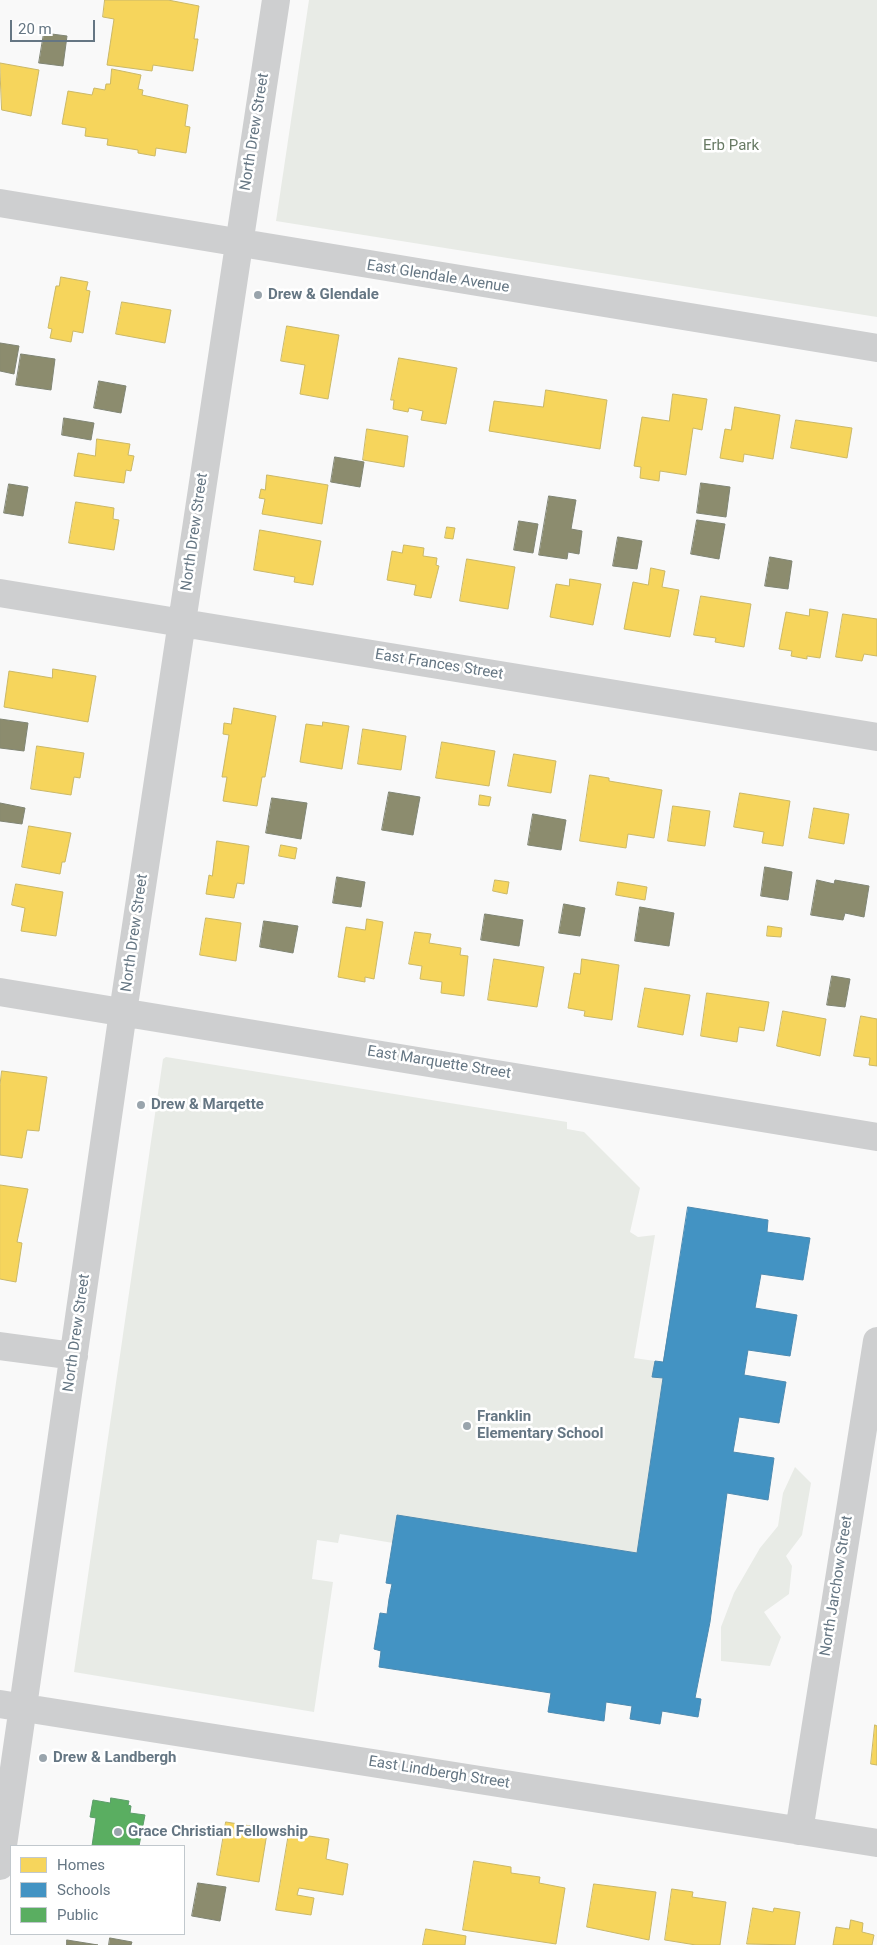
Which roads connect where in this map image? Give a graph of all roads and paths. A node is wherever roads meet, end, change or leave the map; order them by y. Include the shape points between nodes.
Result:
1 (276, 0) edge
2 (0, 203) edge
3 (238, 243) junction
4 (877, 348) edge
5 (0, 594) edge
6 (181, 623) junction
7 (877, 737) edge
8 (0, 992) edge
9 (123, 1012) junction
10 (877, 1137) edge
11 (877, 1341) edge
12 (0, 1346) edge
13 (74, 1356) junction
14 (865, 1486) edge
15 (11, 1706) edge
16 (799, 1830) junction
17 (877, 1843) edge
18 (0, 1866) edge

1 - 3 street, North Drew Street
2 - 3 street, East Glendale Avenue
3 - 4 street, East Glendale Avenue
3 - 6 street, North Drew Street
5 - 6 street, East Frances Street
6 - 7 street, East Frances Street
6 - 9 street, North Drew Street
8 - 9 street, East Marquette Street
9 - 10 street, East Marquette Street
9 - 13 street, North Drew Street
11 - 14 street, North Jarchow Street
12 - 13 street
13 - 15 street, North Drew Street
14 - 16 street, North Jarchow Street
15 - 16 street, East Lindbergh Street
15 - 18 street, North Drew Street
16 - 17 street, East Lindbergh Street

